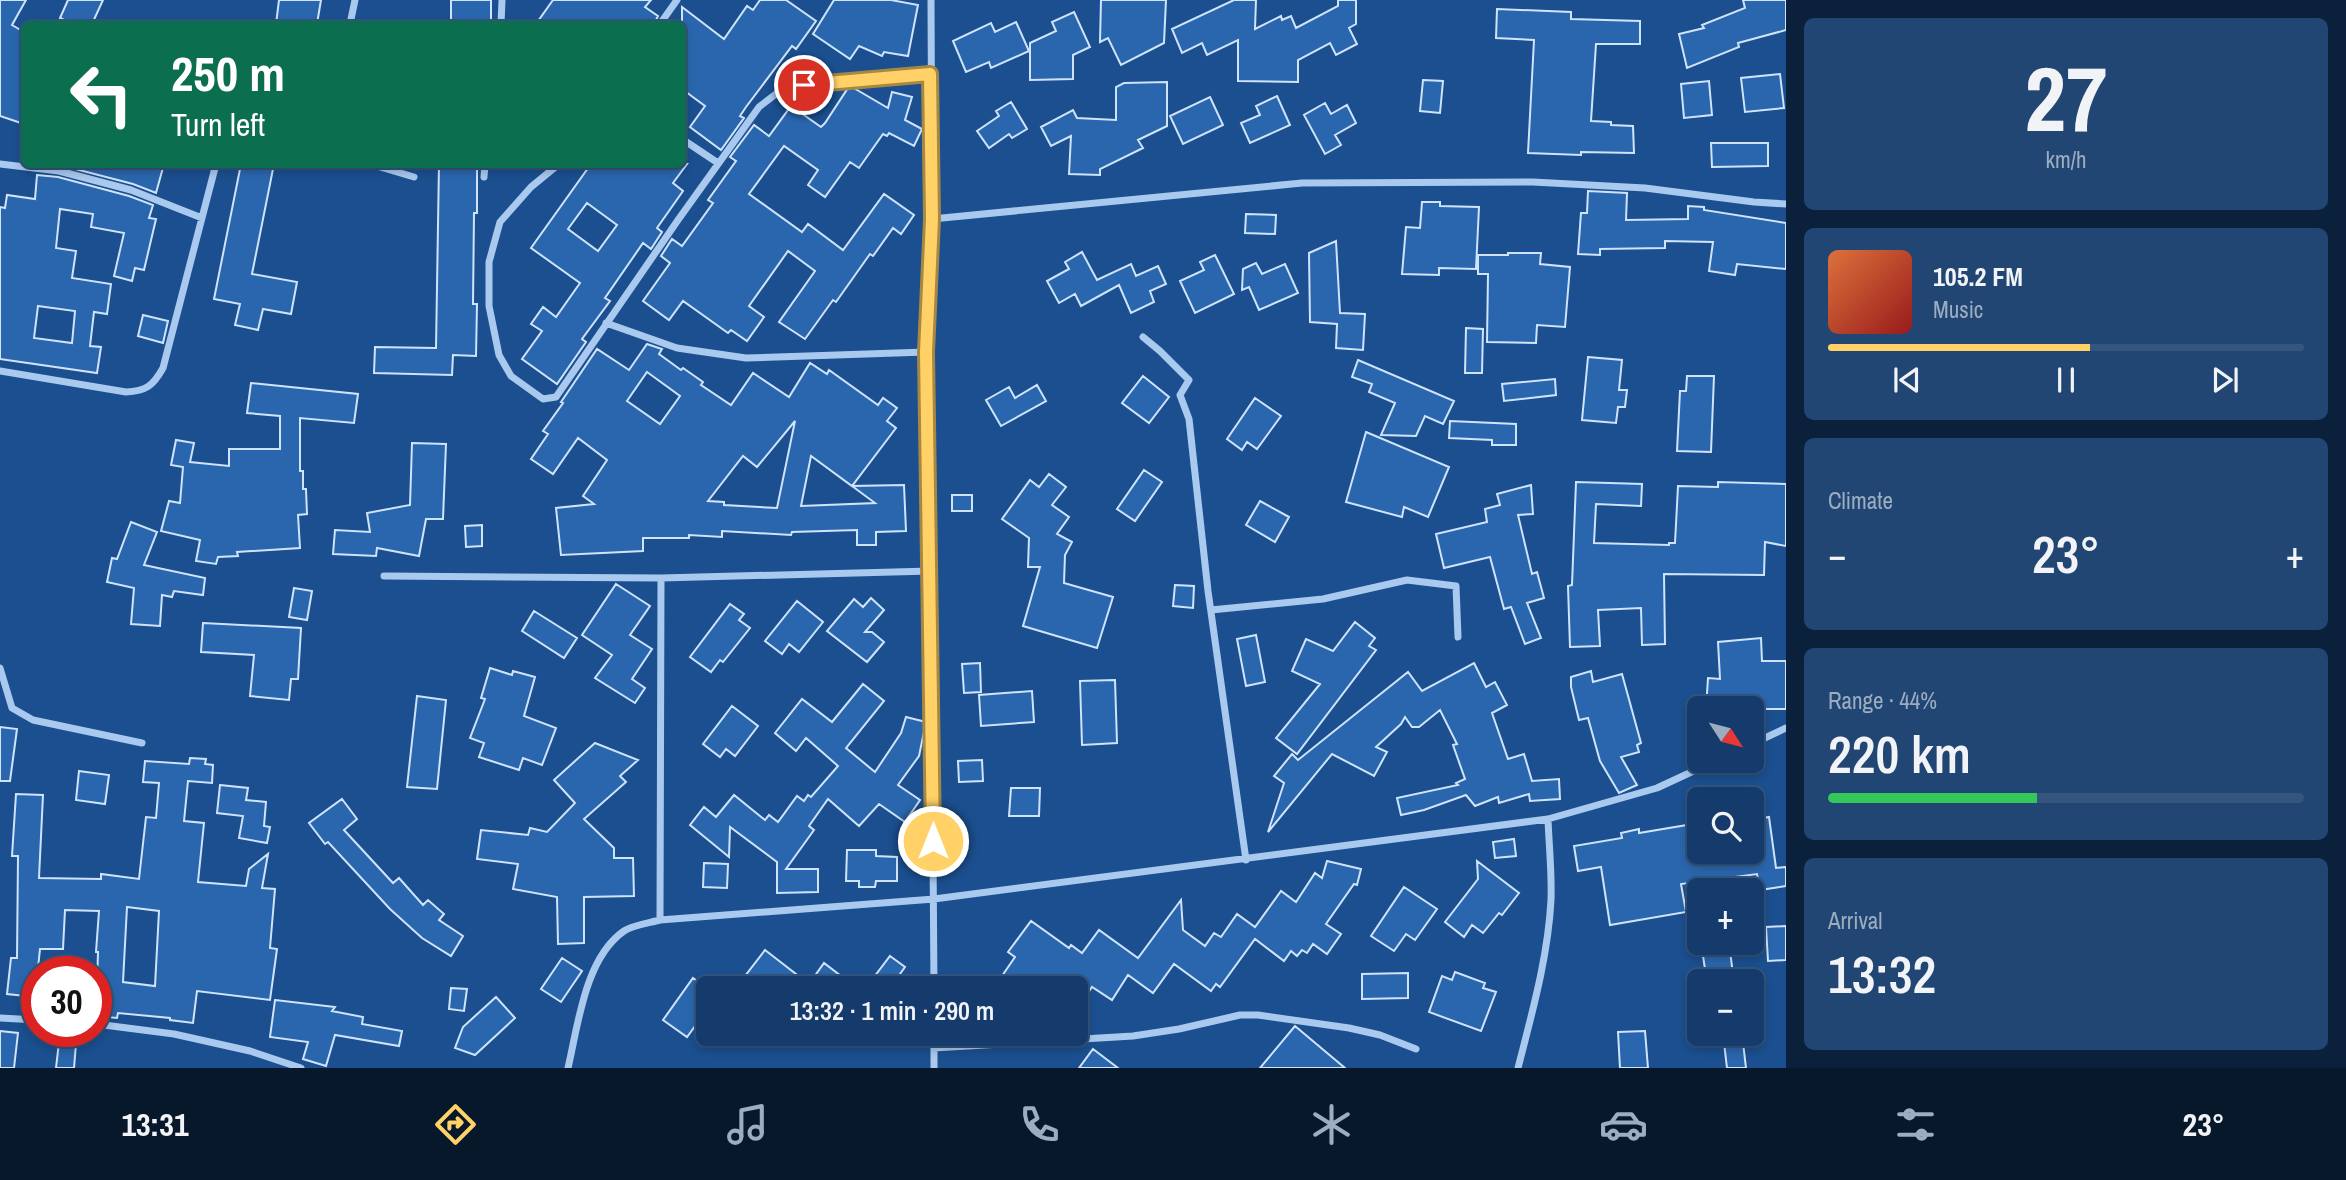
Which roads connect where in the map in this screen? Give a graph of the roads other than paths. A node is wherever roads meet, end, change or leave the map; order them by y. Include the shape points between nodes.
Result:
1 (355, 0) edge
2 (502, 0) edge
3 (677, 0) edge
4 (932, 0) edge
5 (351, 21) edge
6 (501, 21) edge
7 (662, 21) edge
8 (930, 74) junction
9 (686, 142) edge
10 (718, 163) junction
11 (0, 164) edge
12 (21, 166) edge
13 (34, 168) edge
14 (215, 168) edge
15 (384, 168) edge
16 (485, 168) edge
17 (554, 168) edge
18 (414, 177) dead end
19 (484, 177) dead end
20 (1786, 204) edge
21 (202, 218) junction
22 (932, 219) junction
23 (606, 323) junction
24 (1143, 337) dead end
25 (926, 352) junction
26 (0, 371) edge
27 (931, 571) junction
28 (384, 576) dead end
29 (661, 578) junction
30 (1211, 610) junction
31 (1458, 637) dead end
32 (0, 668) edge
33 (1786, 727) edge
34 (1764, 738) edge
35 (142, 743) dead end
36 (1688, 774) edge
37 (1548, 819) junction
38 (1246, 860) junction
39 (934, 899) junction
40 (660, 920) junction
41 (934, 976) edge
42 (0, 1018) edge
43 (21, 1019) edge
44 (112, 1026) edge
45 (934, 1048) joint
46 (1416, 1049) dead end
47 (301, 1068) edge
48 (568, 1068) edge
49 (934, 1068) edge
50 (1518, 1068) edge

1 - 5 street
2 - 6 street
3 - 7 street
4 - 8 street
8 - 10 street via 785,87 759,107
8 - 22 street
9 - 10 street
10 - 23 street
11 - 12 street
13 - 21 street via 131,190
14 - 21 street
15 - 18 street
16 - 19 street
17 - 23 street via 499,222 489,262 489,306 499,355 511,376 543,399 551,399
20 - 22 street via 1645,188 1545,183 1302,183
21 - 26 street via 163,368 142,391
22 - 25 street
23 - 25 street via 677,348 746,358
24 - 30 street via 1189,380 1180,395 1189,419
25 - 27 street
27 - 29 street
27 - 39 street
28 - 29 street
29 - 40 street
30 - 31 street via 1323,599 1407,580 1456,586
30 - 38 street
32 - 35 street via 12,708 19,714
33 - 34 street
36 - 37 street via 1657,789
37 - 38 street
37 - 50 street via 1549,926
38 - 39 street
39 - 40 street
39 - 41 street
40 - 48 street via 626,929 603,953 584,1000
42 - 43 street
44 - 47 street via 174,1034
45 - 46 street via 1133,1036 1249,1015 1349,1028
45 - 49 street

